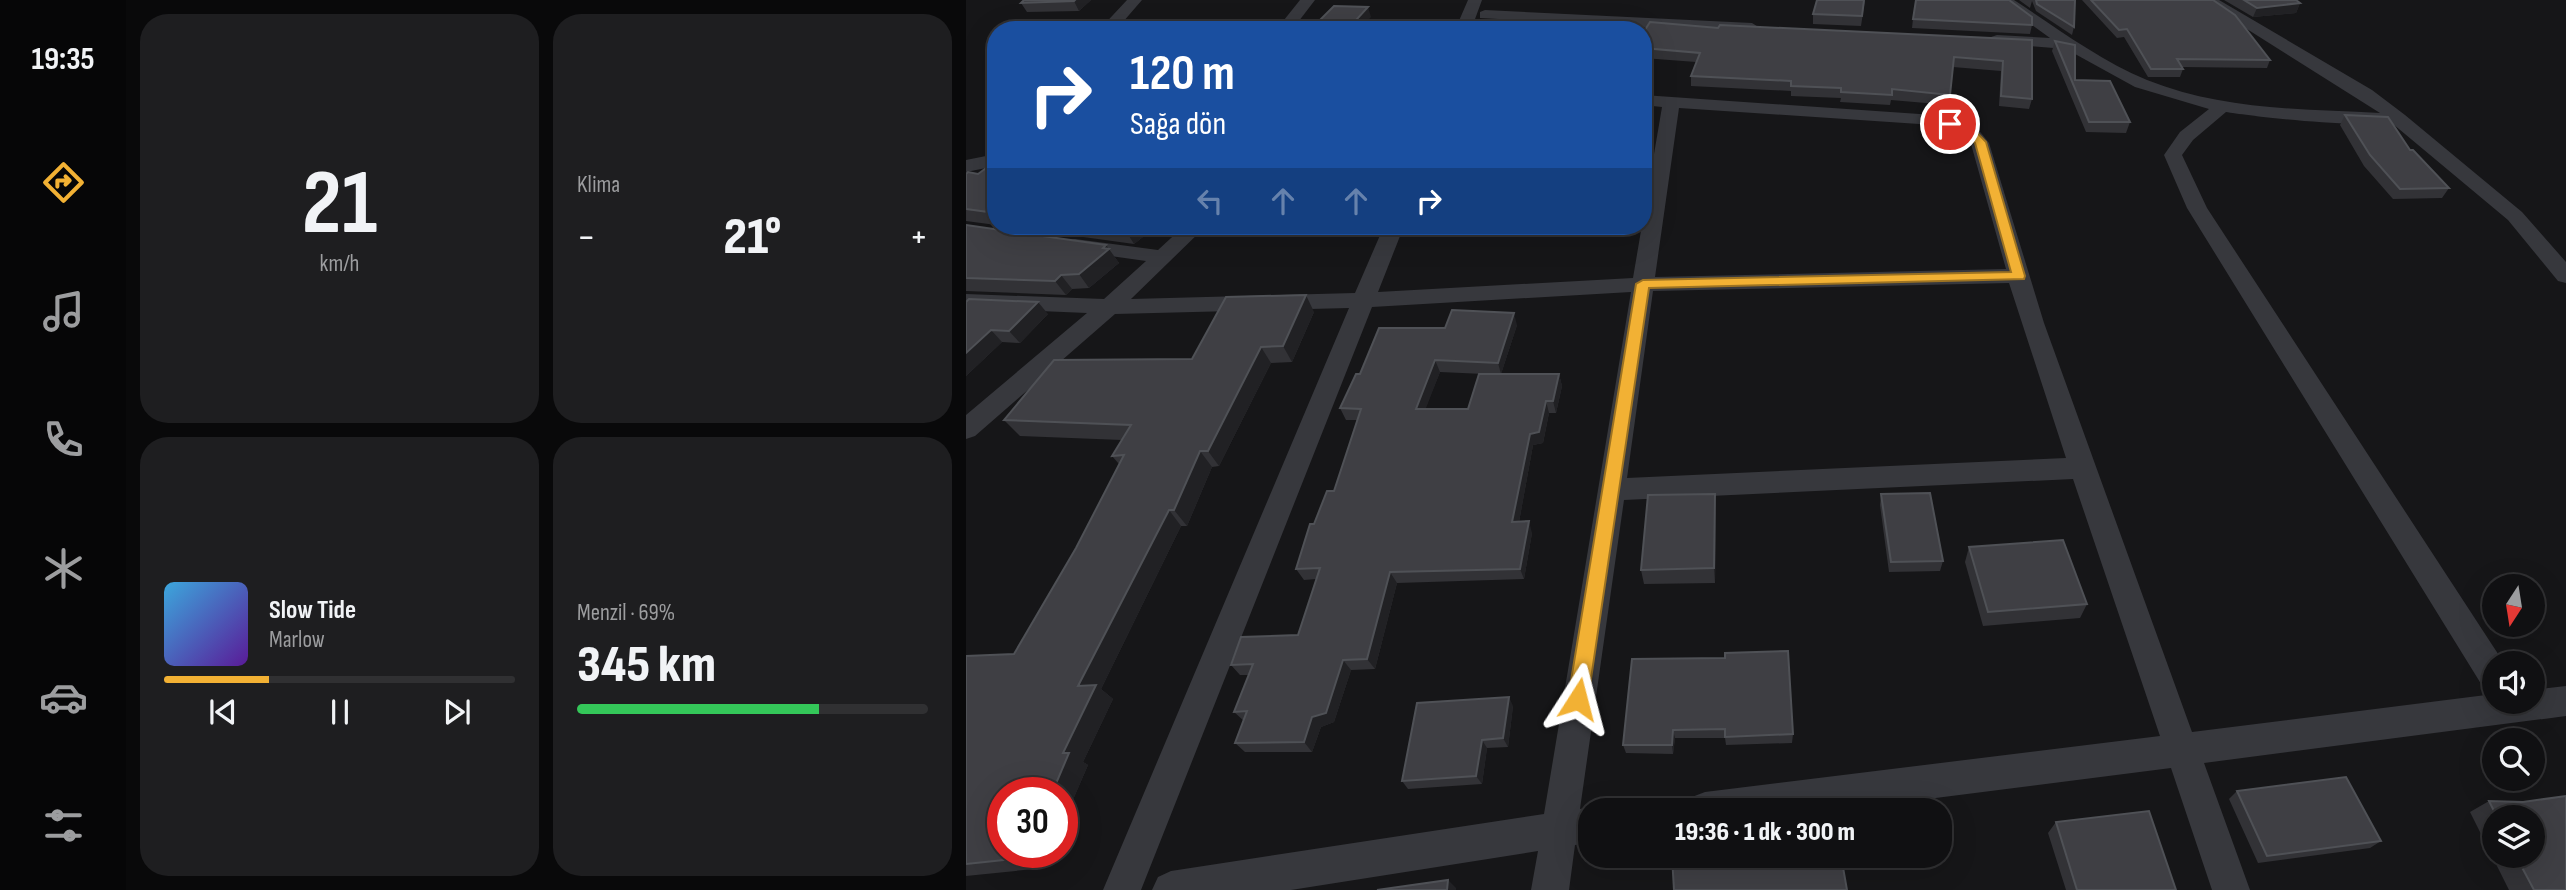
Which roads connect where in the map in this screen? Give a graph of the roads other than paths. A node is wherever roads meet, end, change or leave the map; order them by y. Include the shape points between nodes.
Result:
1 (1135, 0) edge
2 (1308, 0) edge
3 (1475, 0) edge
4 (1506, 0) edge
5 (2004, 0) edge
6 (2208, 0) edge
7 (1485, 15) junction
8 (1115, 21) edge
9 (1291, 21) edge
10 (1465, 21) edge
11 (1473, 21) edge
12 (1604, 21) edge
13 (1652, 23) edge
14 (1763, 29) edge
15 (1986, 39) edge
16 (2069, 44) junction
17 (1652, 101) edge
18 (1671, 102) junction
19 (2223, 106) junction
20 (2399, 119) junction
21 (1652, 226) edge
22 (1187, 235) edge
23 (1390, 235) edge
24 (1651, 235) edge
25 (1058, 242) edge
26 (1164, 257) junction
27 (2019, 276) junction
28 (2566, 276) edge
29 (1643, 284) junction
30 (1364, 300) junction
31 (966, 301) edge
32 (1109, 307) junction
33 (966, 429) edge
34 (2084, 468) junction
35 (1611, 490) junction
36 (2482, 657) edge
37 (2566, 701) edge
38 (2545, 703) edge
39 (2482, 709) edge
40 (2183, 750) junction
41 (1801, 798) edge
42 (1574, 827) edge
43 (1122, 890) edge
44 (1171, 890) edge
45 (1550, 890) edge
46 (2231, 890) edge

1 - 8 street
2 - 9 street
3 - 10 street
4 - 7 street
5 - 16 street
6 - 20 street via 2367,94
7 - 11 street
7 - 12 street
13 - 14 street
15 - 16 street
16 - 19 street via 2160,91
17 - 18 street
18 - 21 street
18 - 27 street via 1934,120 1966,127 1980,142
19 - 20 street
19 - 36 street via 2186,136 2173,155 2197,208
20 - 28 street via 2515,216
22 - 26 street
23 - 30 street
24 - 29 street
25 - 26 street
26 - 32 street
27 - 29 street
27 - 34 street
29 - 30 street
29 - 35 street
30 - 32 street
30 - 43 street
31 - 32 street
32 - 33 street
34 - 35 street
34 - 40 street
35 - 42 street
37 - 38 street
39 - 40 street
40 - 41 street
40 - 46 street
42 - 44 street
42 - 45 street

